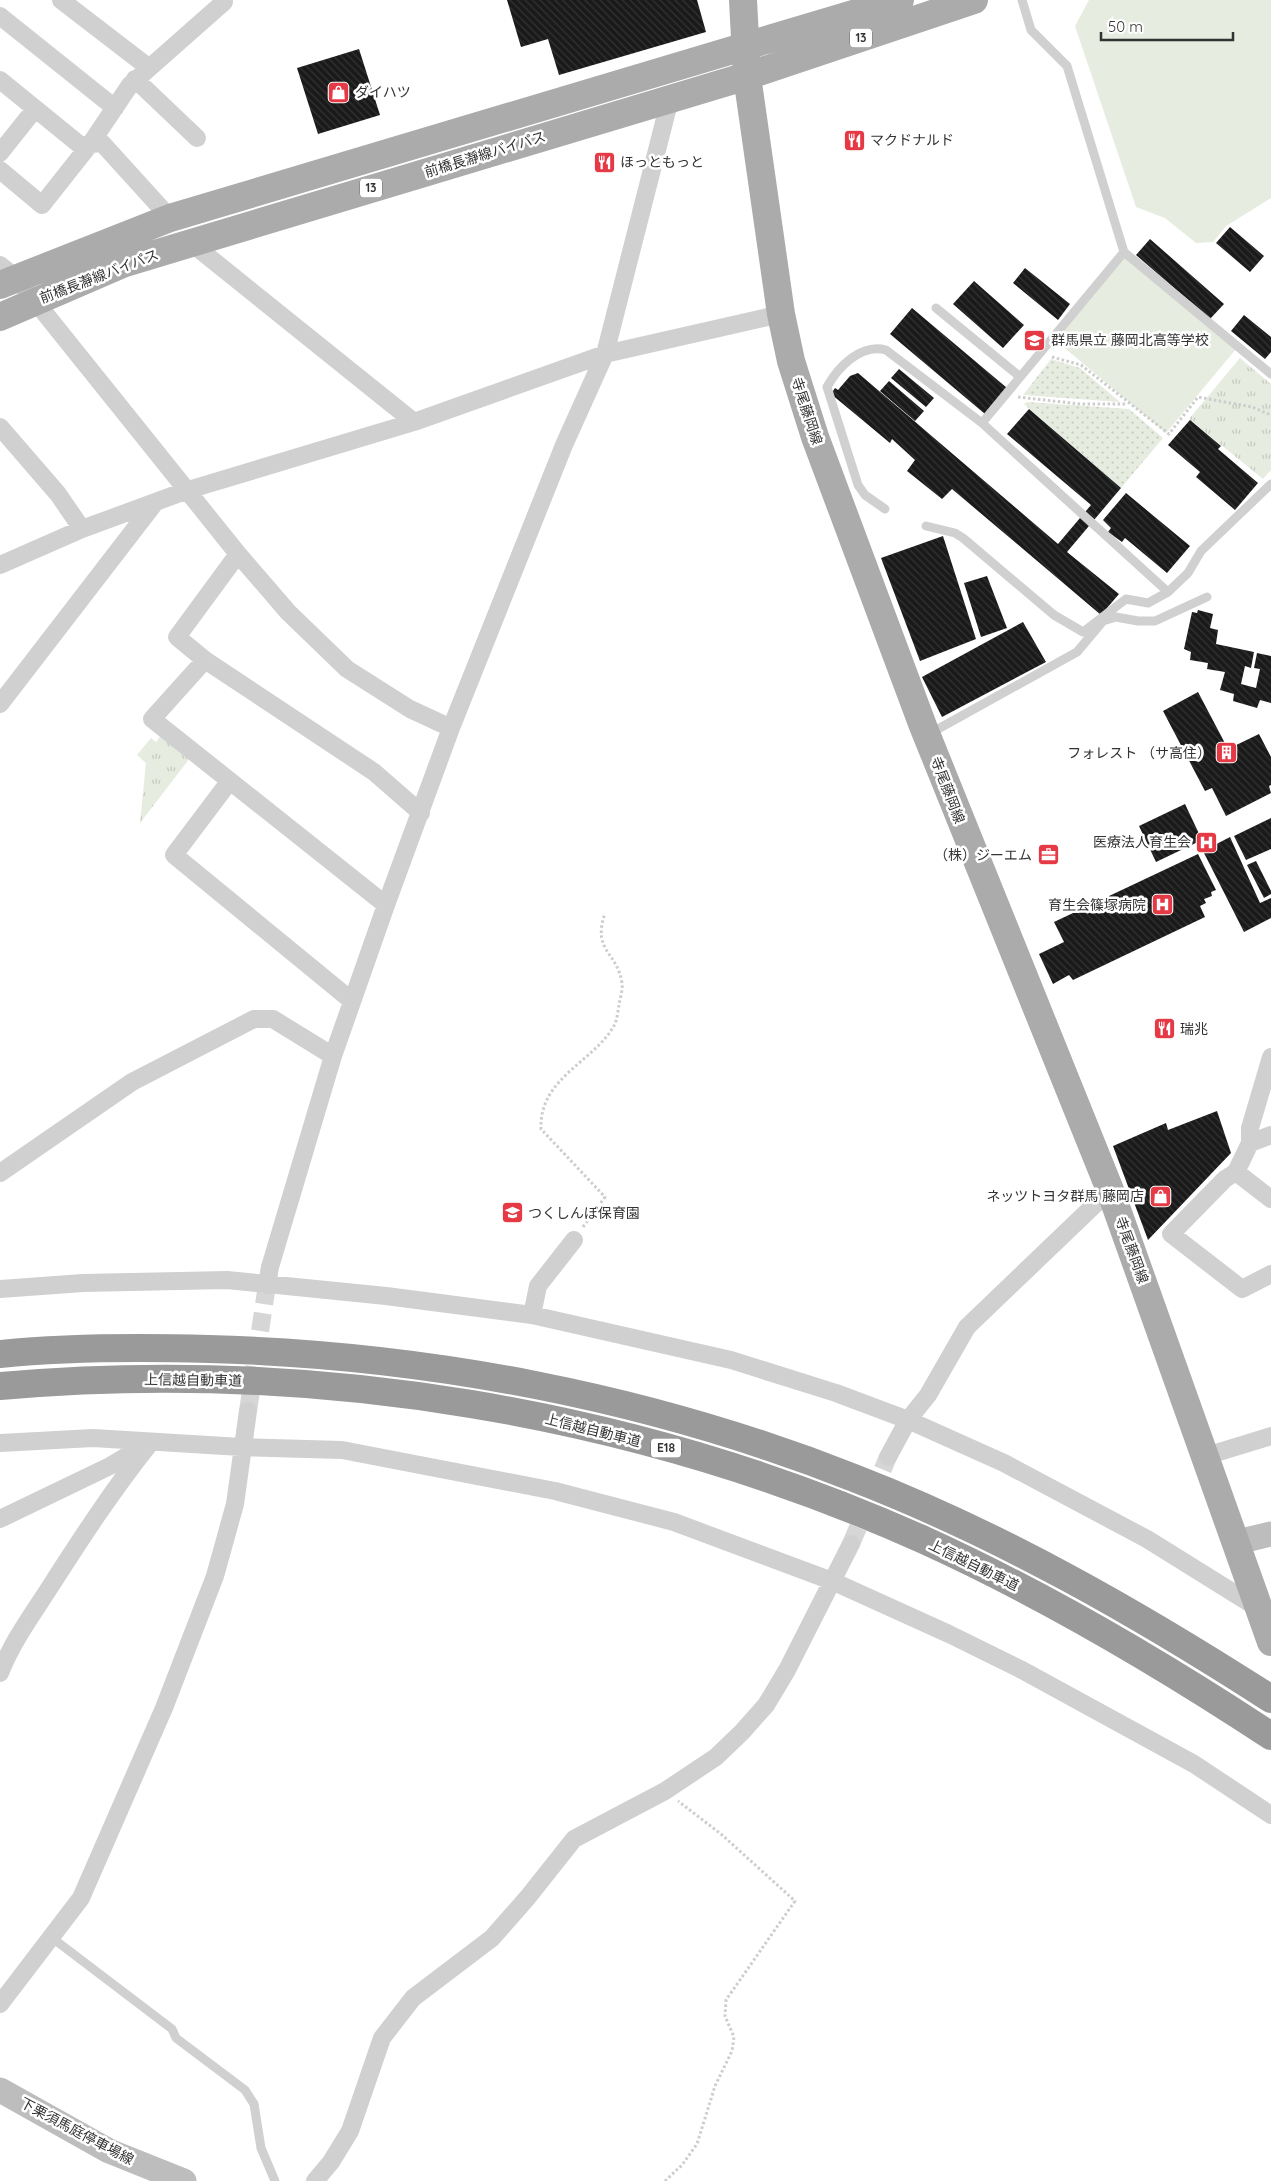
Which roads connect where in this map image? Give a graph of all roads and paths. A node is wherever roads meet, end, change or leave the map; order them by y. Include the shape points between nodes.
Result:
1 (61, 0) edge
2 (222, 0) edge
3 (743, 0) edge
4 (900, 0) edge
5 (974, 0) edge
6 (1022, 0) edge
7 (0, 16) edge
8 (744, 45) junction
9 (148, 67) junction
10 (747, 76) junction
11 (135, 79) junction
12 (0, 80) edge
13 (670, 99) junction
14 (115, 108) junction
15 (35, 109) junction
16 (197, 138) dead end
17 (91, 143) junction
18 (0, 152) edge
19 (0, 170) edge
20 (170, 218) junction
21 (190, 242) junction
22 (1124, 252) junction
23 (5, 276) edge
24 (35, 301) junction
25 (936, 308) dead end
26 (781, 314) junction
27 (0, 317) edge
28 (1042, 348) junction
29 (605, 354) junction
30 (1271, 374) edge
31 (1019, 376) junction
32 (1008, 394) junction
33 (1128, 404) junction
34 (1271, 415) edge
35 (414, 422) junction
36 (982, 423) junction
37 (0, 427) edge
38 (1271, 484) edge
39 (188, 490) junction
40 (154, 503) junction
41 (885, 509) dead end
42 (926, 526) dead end
43 (82, 530) junction
44 (238, 554) junction
45 (0, 565) edge
46 (1168, 592) junction
47 (1207, 597) dead end
48 (205, 660) junction
49 (0, 704) edge
50 (451, 728) junction
51 (926, 735) junction
52 (230, 782) junction
53 (421, 813) junction
54 (386, 905) junction
55 (605, 913) dead end
56 (352, 1002) junction
57 (332, 1056) junction
58 (1271, 1057) edge
59 (1271, 1135) edge
60 (1250, 1143) junction
61 (1236, 1172) junction
62 (0, 1173) edge
63 (1110, 1190) junction
64 (1271, 1199) edge
65 (574, 1240) joint
66 (1271, 1274) edge
67 (267, 1285) junction
68 (0, 1289) edge
69 (532, 1314) junction
70 (0, 1354) edge
71 (0, 1386) edge
72 (248, 1411) tunnel mouth
73 (908, 1420) junction
74 (1271, 1436) edge
75 (151, 1442) junction
76 (0, 1443) edge
77 (242, 1447) junction
78 (1206, 1456) junction
79 (888, 1457) tunnel mouth
80 (0, 1519) edge
81 (1271, 1534) edge
82 (1237, 1542) junction
83 (851, 1544) tunnel mouth
84 (832, 1581) junction
85 (1265, 1613) edge
86 (1271, 1642) edge
87 (0, 1673) edge
88 (1263, 1694) edge
89 (1271, 1736) edge
90 (665, 1791) junction
91 (1271, 1815) edge
92 (51, 1938) junction
93 (0, 2004) edge
94 (0, 2090) edge
95 (184, 2181) edge
96 (275, 2181) edge
97 (315, 2181) edge
98 (665, 2181) edge

1 - 9 street
2 - 9 street via 224,2
3 - 8 main road, 寺尾藤岡線
4 - 8 main road, 前橋長瀞線バイパス / 13
5 - 10 main road, 前橋長瀞線バイパス / 13
6 - 22 lane via 1031,30 1067,66
7 - 14 street
8 - 10 main road, 寺尾藤岡線
8 - 20 main road, 前橋長瀞線バイパス / 13
9 - 11 street
10 - 13 main road, 前橋長瀞線バイパス / 13
10 - 26 main road, 寺尾藤岡線
11 - 14 street
11 - 16 street
12 - 15 street
13 - 21 main road, 前橋長瀞線バイパス / 13
13 - 29 street
14 - 17 street
15 - 17 street via 80,145
15 - 18 street
17 - 19 street via 42,205
17 - 20 street via 102,143
20 - 23 main road, 前橋長瀞線バイパス / 13
21 - 24 main road, 前橋長瀞線バイパス / 13 via 124,263
21 - 35 street
22 - 28 lane
22 - 30 lane
23 - 24 street
24 - 27 main road, 前橋長瀞線バイパス / 13
24 - 39 street
25 - 31 lane
26 - 29 street
26 - 51 main road, 寺尾藤岡線 via 791,361 815,437
28 - 31 lane
28 - 33 path via 1054,358 1081,365
29 - 35 street
29 - 50 street via 564,446
31 - 32 lane
32 - 33 path via 1024,399 1080,404
32 - 36 lane
33 - 34 path via 1169,434 1198,397 1252,407
35 - 39 street
36 - 41 lane via 886,350 862,350 852,357 827,387 858,484 865,495
36 - 46 lane
37 - 43 street via 58,494
38 - 46 lane via 1201,551 1188,573
39 - 40 street
39 - 44 street
40 - 43 street
40 - 49 street
42 - 46 lane via 963,538 1054,615 1083,632 1126,599 1148,603
43 - 45 street
44 - 48 street via 176,637
44 - 50 street via 288,612 347,669 410,709
47 - 51 lane via 1155,621 1116,617 1103,621 1077,652
48 - 52 street via 152,719
48 - 53 street via 374,772
50 - 53 street
51 - 63 main road, 寺尾藤岡線
52 - 54 street
52 - 56 street via 174,855
53 - 54 street
54 - 56 street
55 - 65 path via 600,929 602,943 622,985 616,1022 604,1040 565,1074 540,1114 541,1129 605,1197
56 - 57 street
57 - 62 street via 273,1019 254,1019 132,1082
57 - 67 street
58 - 60 street via 1250,1128
59 - 60 street
60 - 61 street
61 - 64 street
61 - 66 street via 1225,1178 1171,1234 1242,1289
63 - 73 street via 966,1327 928,1395
63 - 78 main road, 寺尾藤岡線
65 - 69 street via 538,1286
67 - 68 street via 226,1280 82,1282
67 - 69 street
69 - 73 street via 731,1360
70 - 88 highway, E18 via 178,1348 346,1356 519,1381 656,1413 855,1478 941,1515 1096,1593
71 - 89 highway, 上信越自動車道 / E18 via 107,1379 178,1379 342,1387 429,1397 515,1412 675,1450 846,1508 994,1574 1144,1656
72 - 77 street
73 - 79 street
73 - 85 street via 1081,1502
74 - 78 street
75 - 76 street via 92,1438
75 - 77 street
75 - 80 street via 110,1466
75 - 87 street via 72,1550 14,1642
77 - 84 street via 342,1450 555,1491 674,1522
77 - 92 street via 235,1504 215,1576 168,1699 80,1898
78 - 82 main road, 寺尾藤岡線
81 - 82 main road
82 - 85 main road, 寺尾藤岡線
83 - 84 street
84 - 90 street via 766,1705 716,1757
84 - 91 street via 1020,1669 1194,1764
85 - 86 main road, 寺尾藤岡線
90 - 97 street via 574,1839 492,1938 413,1998 382,2038 350,2131
90 - 98 path via 721,1834 795,1901 726,2000 725,2016 734,2038 732,2051 715,2086 697,2144
92 - 93 street
92 - 96 lane via 172,2029 176,2038 245,2090 254,2104 261,2148
94 - 95 main road, 下栗須馬庭停車場線 via 109,2151

